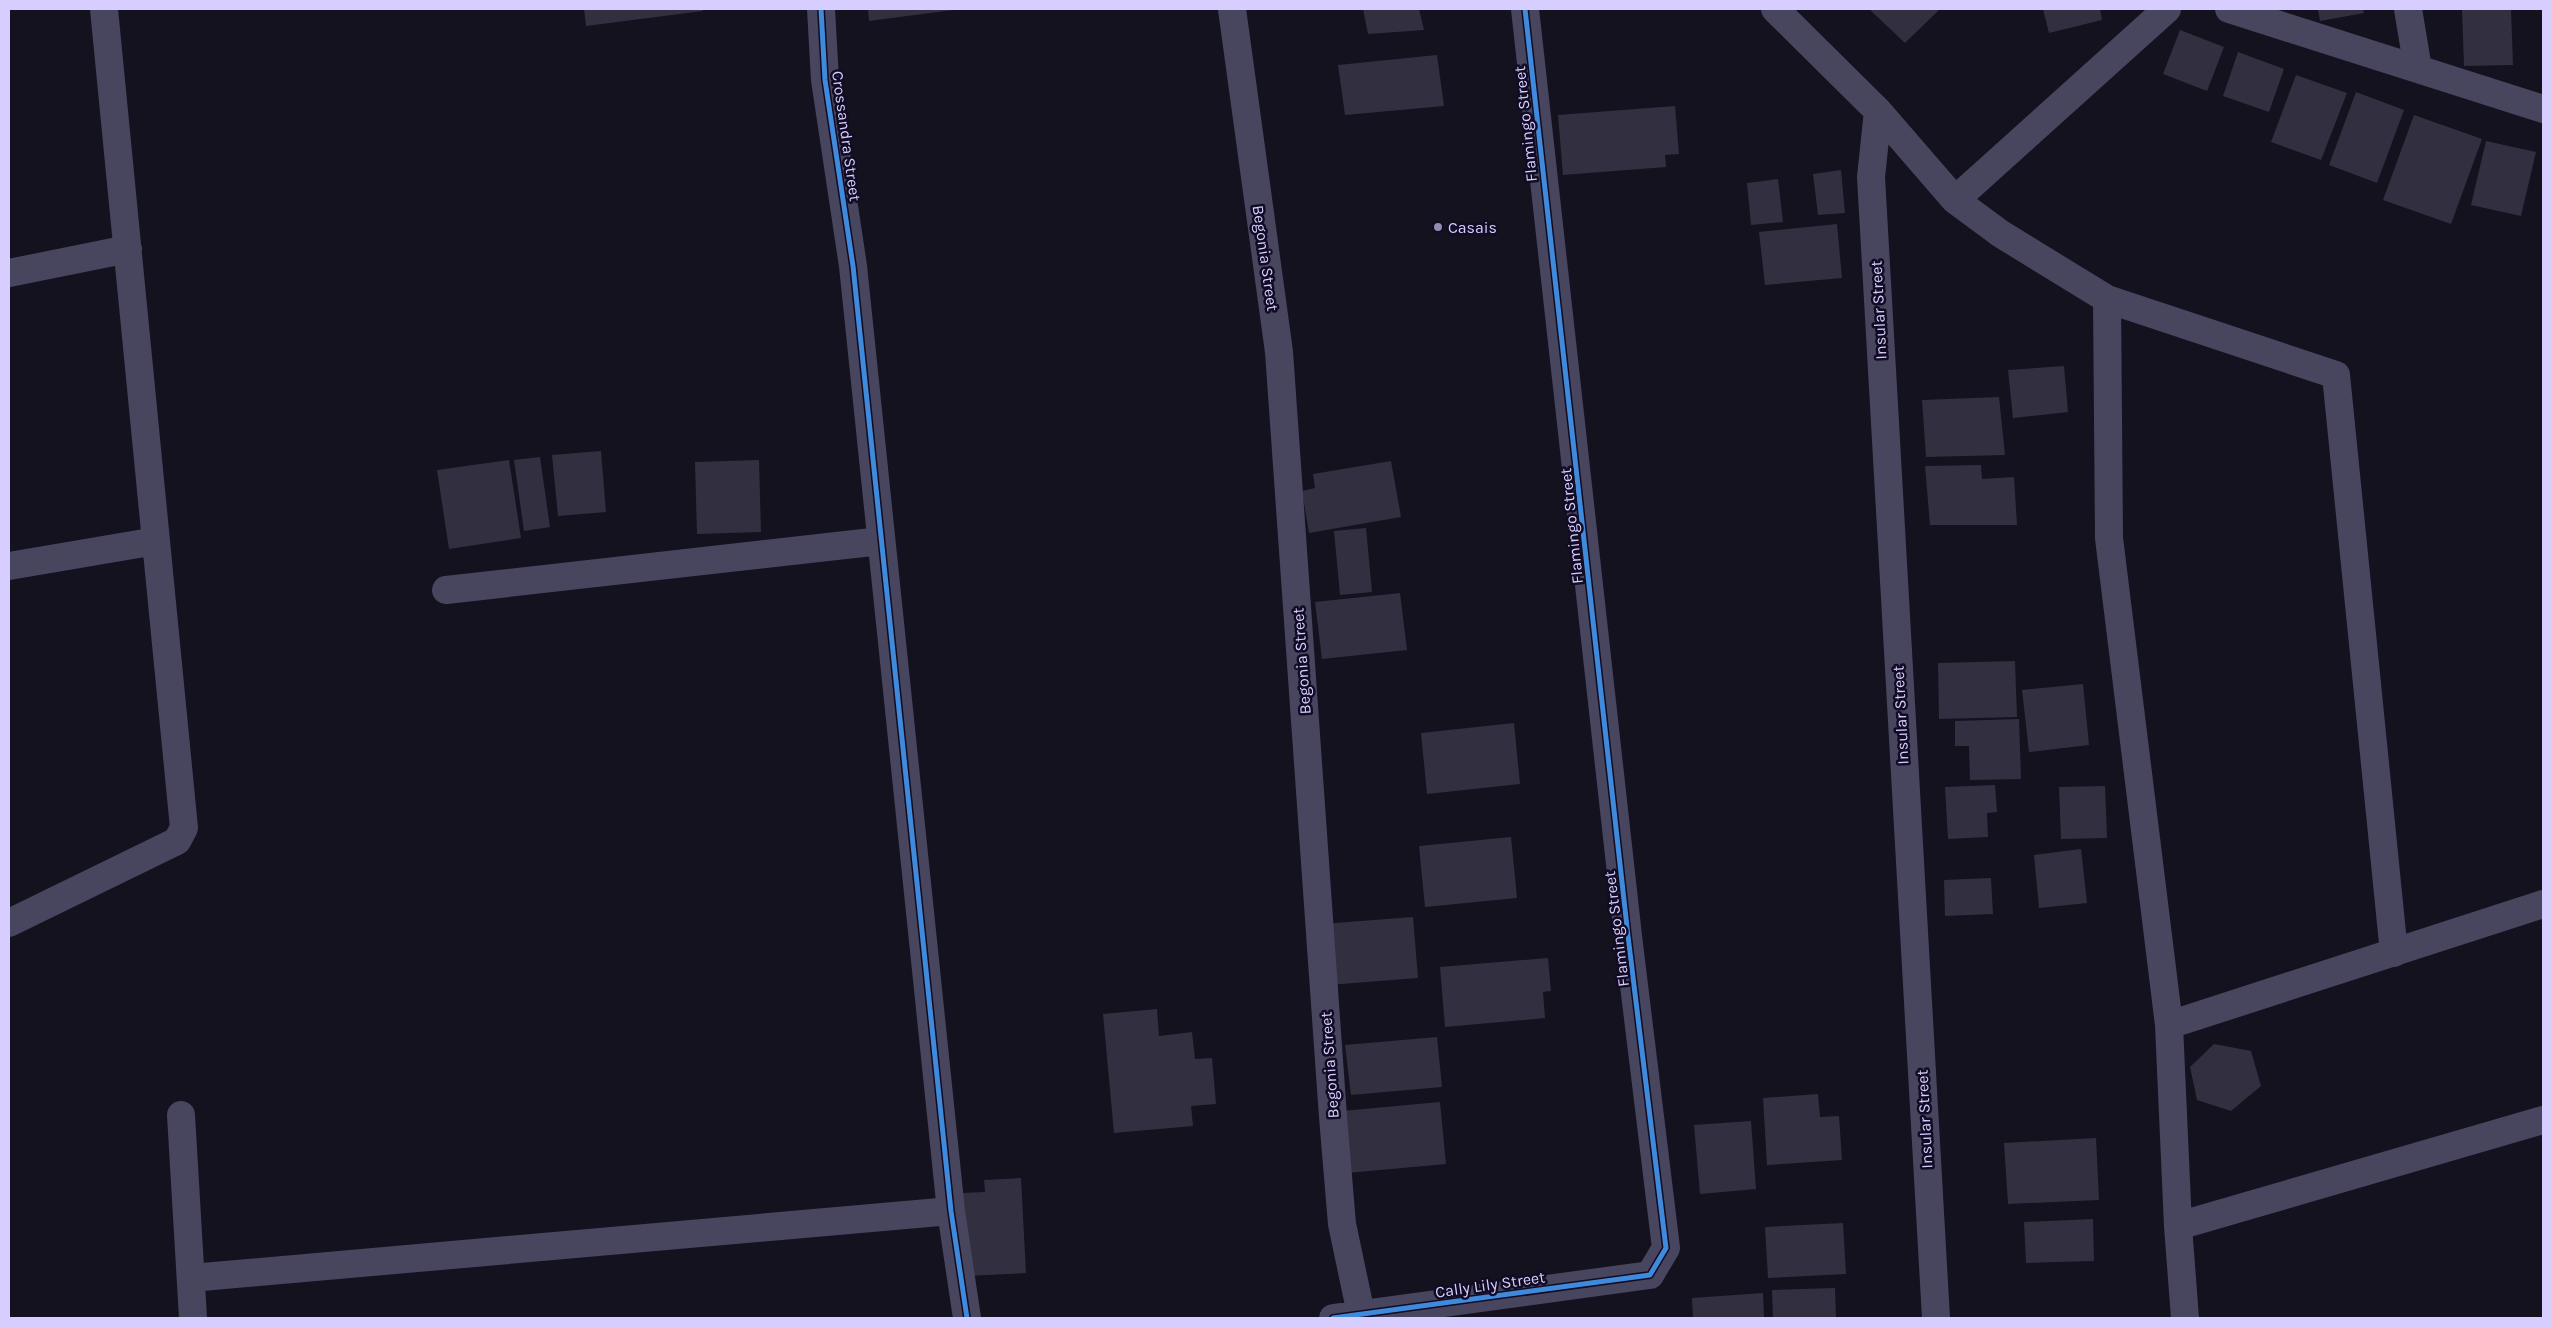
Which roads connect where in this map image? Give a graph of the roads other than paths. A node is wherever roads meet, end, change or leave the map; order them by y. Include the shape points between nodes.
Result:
1 (104, 9) edge
2 (821, 9) edge
3 (1232, 9) edge
4 (1525, 9) edge
5 (1775, 9) edge
6 (2167, 9) edge
7 (2229, 9) edge
8 (2408, 9) edge
9 (2418, 69) junction
10 (2543, 110) edge
11 (1878, 111) junction
12 (1954, 200) junction
13 (128, 249) junction
14 (9, 273) edge
15 (2107, 299) junction
16 (156, 541) junction
17 (881, 542) junction
18 (9, 566) edge
19 (446, 590) dead end
20 (2543, 904) edge
21 (9, 923) edge
22 (2394, 953) junction
23 (2169, 1025) junction
24 (181, 1115) dead end
25 (2543, 1120) edge
26 (952, 1211) junction
27 (2178, 1226) junction
28 (1650, 1275) joint
29 (191, 1278) junction
30 (1361, 1314) junction
31 (193, 1318) edge
32 (967, 1318) edge
33 (1333, 1318) edge
34 (1936, 1318) edge
35 (2185, 1318) edge

1 - 13 street
2 - 17 street, Crossandra Street via 825,80 853,266
3 - 30 street, Begonia Street via 1279,352 1342,1224
4 - 28 street, Flamingo Street via 1666,1248
5 - 11 street
6 - 12 street
7 - 9 street
8 - 9 street
9 - 10 street
11 - 12 street
11 - 34 street, Insular Street via 1871,177
12 - 15 street via 2001,234
13 - 14 street
13 - 16 street
15 - 22 street via 2336,375
15 - 23 street via 2110,538
16 - 18 street
16 - 21 street via 184,828 177,841
17 - 19 street
17 - 26 street, Crossandra Street
20 - 22 street
22 - 23 street
23 - 27 street
24 - 29 street
25 - 27 street
26 - 29 street
26 - 32 street, Crossandra Street
27 - 35 street
28 - 30 street, Cally Lily Street
29 - 31 street
30 - 33 street, Cally Lily Street

